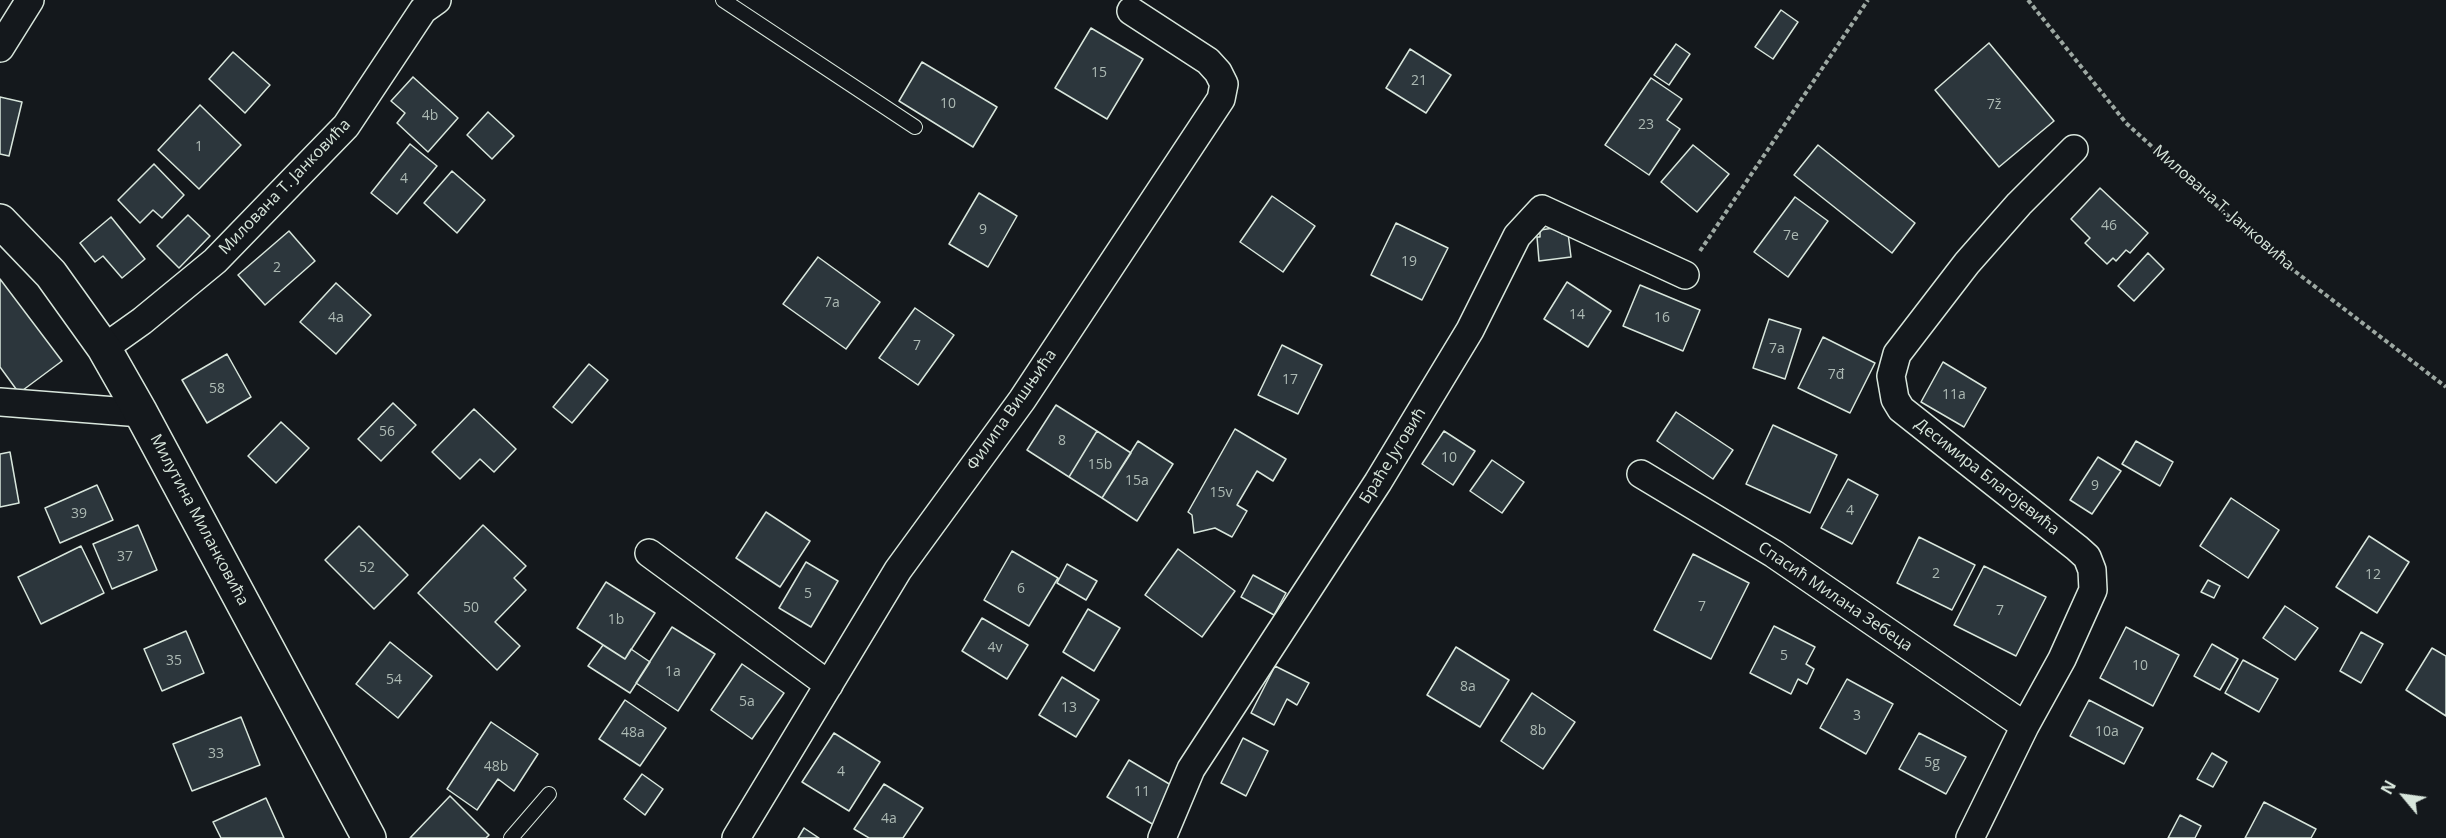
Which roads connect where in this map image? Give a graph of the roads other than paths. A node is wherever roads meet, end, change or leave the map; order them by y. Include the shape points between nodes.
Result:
1 (30, 0) edge
2 (437, 0) edge
3 (723, 0) edge
4 (1131, 11) dead end
5 (0, 48) edge
6 (915, 127) dead end
7 (2074, 149) dead end
8 (0, 221) edge
9 (1685, 274) road end
10 (104, 348) junction
11 (0, 402) edge
12 (141, 413) junction
13 (1641, 474) dead end
14 (649, 553) dead end
15 (829, 685) junction
16 (2025, 726) junction
17 (549, 794) dead end
18 (369, 838) edge
19 (511, 838) edge
20 (736, 838) edge
21 (1162, 838) edge
22 (1970, 838) edge

1 - 5 street
2 - 10 street, Милована Т. Јанковића via 423,10 346,126 215,261
3 - 6 lane
4 - 15 street, Филипа Вишњића via 1208,61 1224,84 1221,99 1022,399 898,570
7 - 16 street, Десимира Благојевића via 1967,263 1897,354 1891,376 1901,409 2077,548 2087,557 2092,570 2089,600
8 - 10 street, Милутина Миланковића via 51,274
9 - 21 street, Браће Југовић via 1542,209 1517,236 1470,330 1378,482 1191,769
10 - 12 street, Милутина Миланковића
11 - 12 street
12 - 18 street, Милутина Миланковића
13 - 16 street, Спасић Милана Зебеца via 1774,554
14 - 15 street
15 - 20 street, Филипа Вишњића
16 - 22 street, Десимира Благојевића
17 - 19 lane

